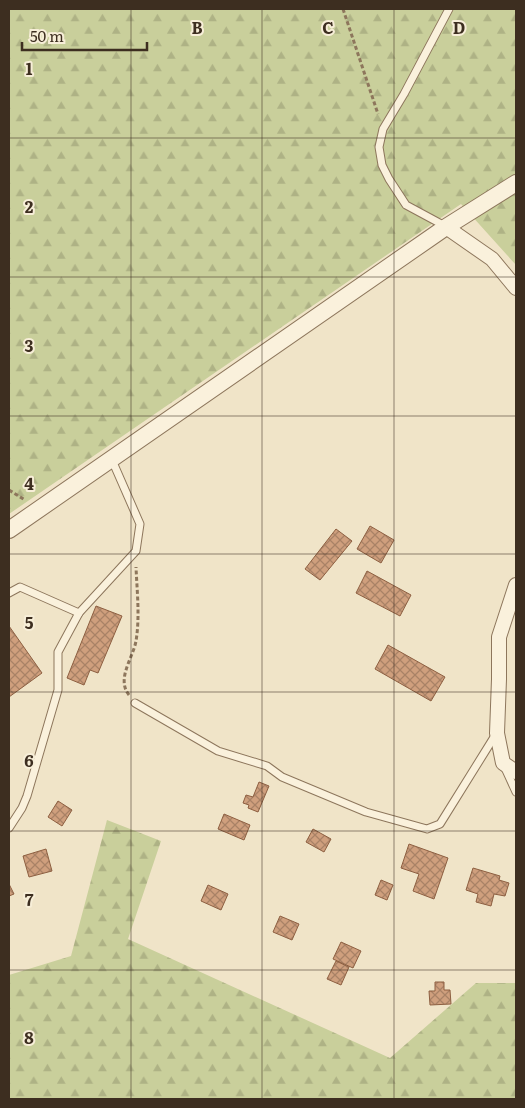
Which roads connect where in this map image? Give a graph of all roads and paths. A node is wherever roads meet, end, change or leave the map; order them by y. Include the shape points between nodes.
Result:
1 (343, 9) edge
2 (449, 9) edge
3 (383, 129) junction
4 (516, 183) edge
5 (446, 227) junction
6 (516, 288) edge
7 (112, 460) junction
8 (9, 530) edge
9 (136, 551) junction
10 (516, 585) edge
11 (9, 593) edge
12 (78, 613) junction
13 (135, 703) joint
14 (496, 733) junction
15 (503, 762) junction
16 (516, 772) edge
17 (516, 792) edge
18 (9, 828) edge

1 - 3 path
2 - 3 lane
3 - 5 lane via 379,146 382,165 389,179 406,205
4 - 5 street
5 - 6 street via 492,259
5 - 7 street
7 - 8 street
7 - 9 lane via 140,524
9 - 12 lane
9 - 13 path via 136,641 123,680
10 - 14 street via 499,637
11 - 12 lane via 20,587
12 - 18 lane via 58,652 58,690 28,796
13 - 14 lane via 218,751 267,766 282,777 366,812 427,829 440,824
14 - 15 street
15 - 16 street
15 - 17 lane

